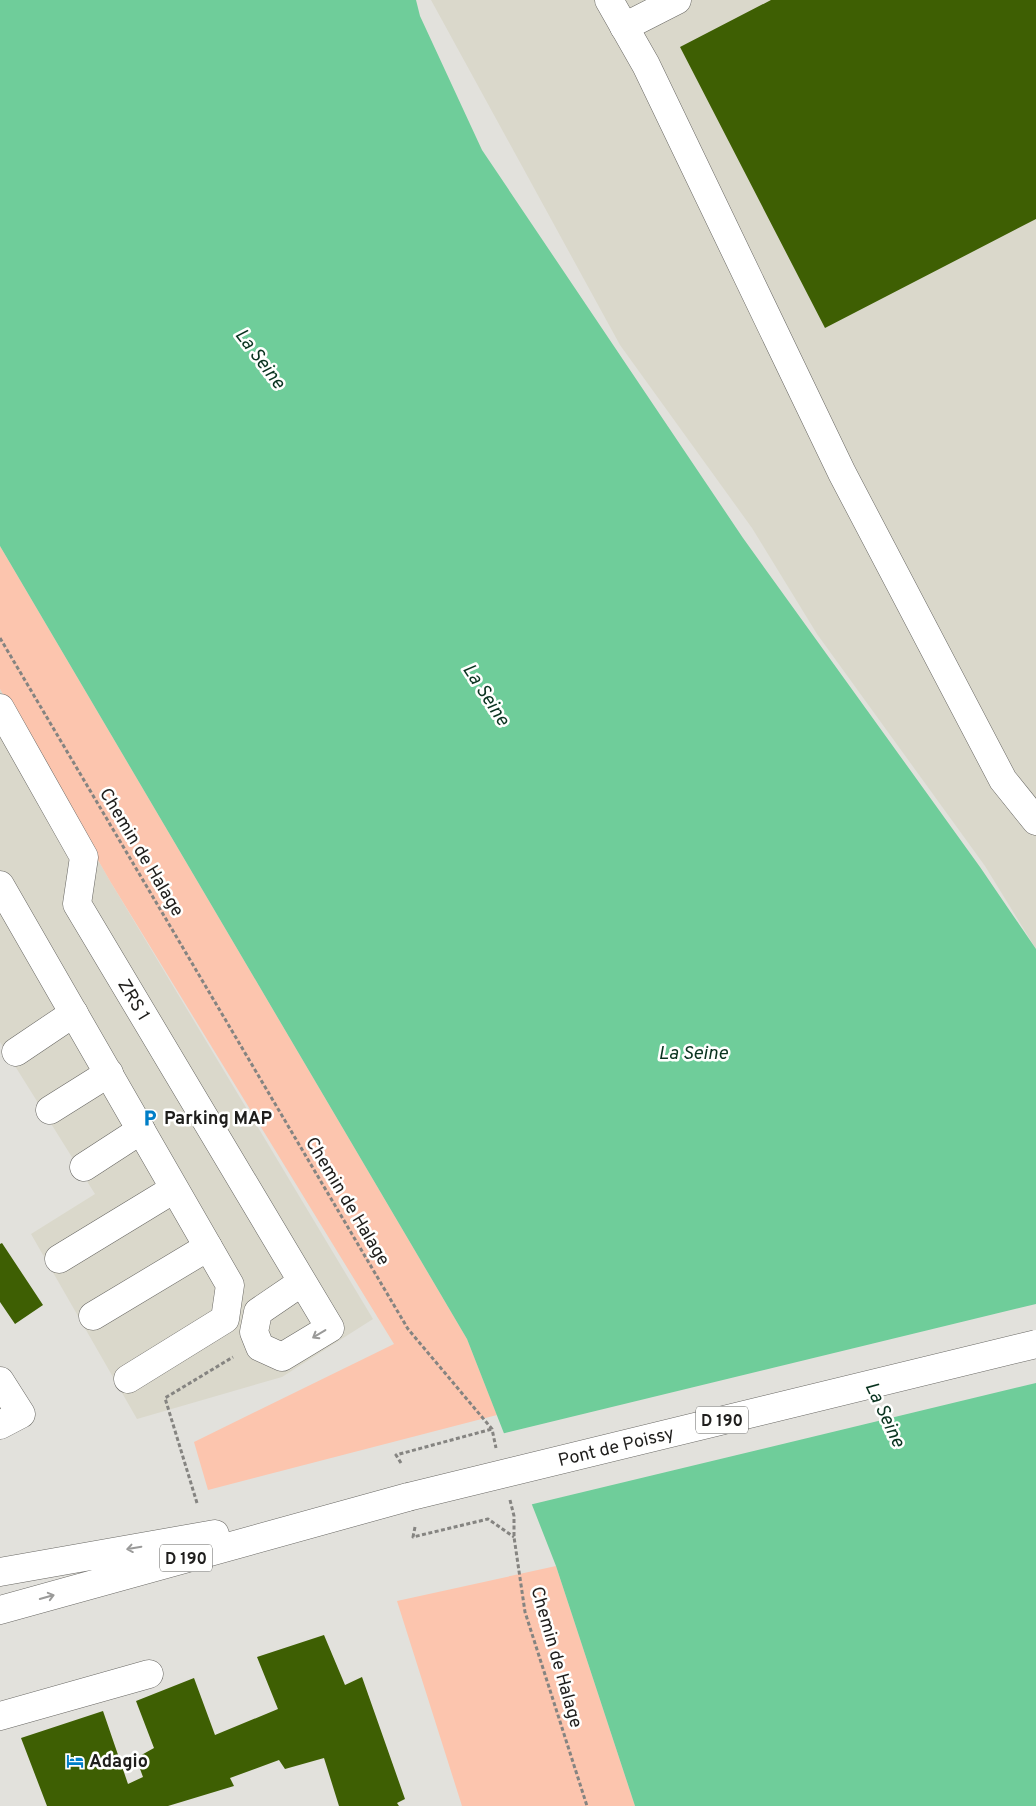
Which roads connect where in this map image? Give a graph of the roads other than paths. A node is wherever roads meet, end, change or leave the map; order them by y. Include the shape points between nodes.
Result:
1 (609, 0) edge
2 (677, 0) edge
3 (624, 27) junction
4 (0, 708) edge
5 (1036, 821) edge
6 (0, 885) edge
7 (74, 1013) junction
8 (16, 1052) dead end
9 (108, 1074) junction
10 (50, 1110) dead end
11 (141, 1130) junction
12 (84, 1167) dead end
13 (174, 1189) junction
14 (208, 1246) junction
15 (59, 1260) dead end
16 (302, 1282) dead end
17 (93, 1316) dead end
18 (1036, 1344) edge
19 (128, 1379) dead end
20 (0, 1381) edge
21 (0, 1425) edge
22 (371, 1506) junction
23 (0, 1572) edge
24 (0, 1610) edge
25 (149, 1674) dead end
26 (0, 1716) edge

1 - 3 main road
2 - 3 main road
3 - 5 main road via 646,65 842,474 1003,780
4 - 16 main road, ZRS 1 via 84,857 77,904
6 - 7 main road
7 - 8 main road
7 - 9 main road
9 - 10 main road
9 - 11 main road
11 - 12 main road
11 - 13 main road
13 - 14 main road
13 - 15 main road
14 - 17 main road
14 - 19 main road via 230,1285 225,1319
18 - 22 main road, Pont de Poissy / D 190, bridge
20 - 21 main road via 20,1414
22 -> 23 main road, D 190
24 -> 22 main road, D 190
25 - 26 main road

